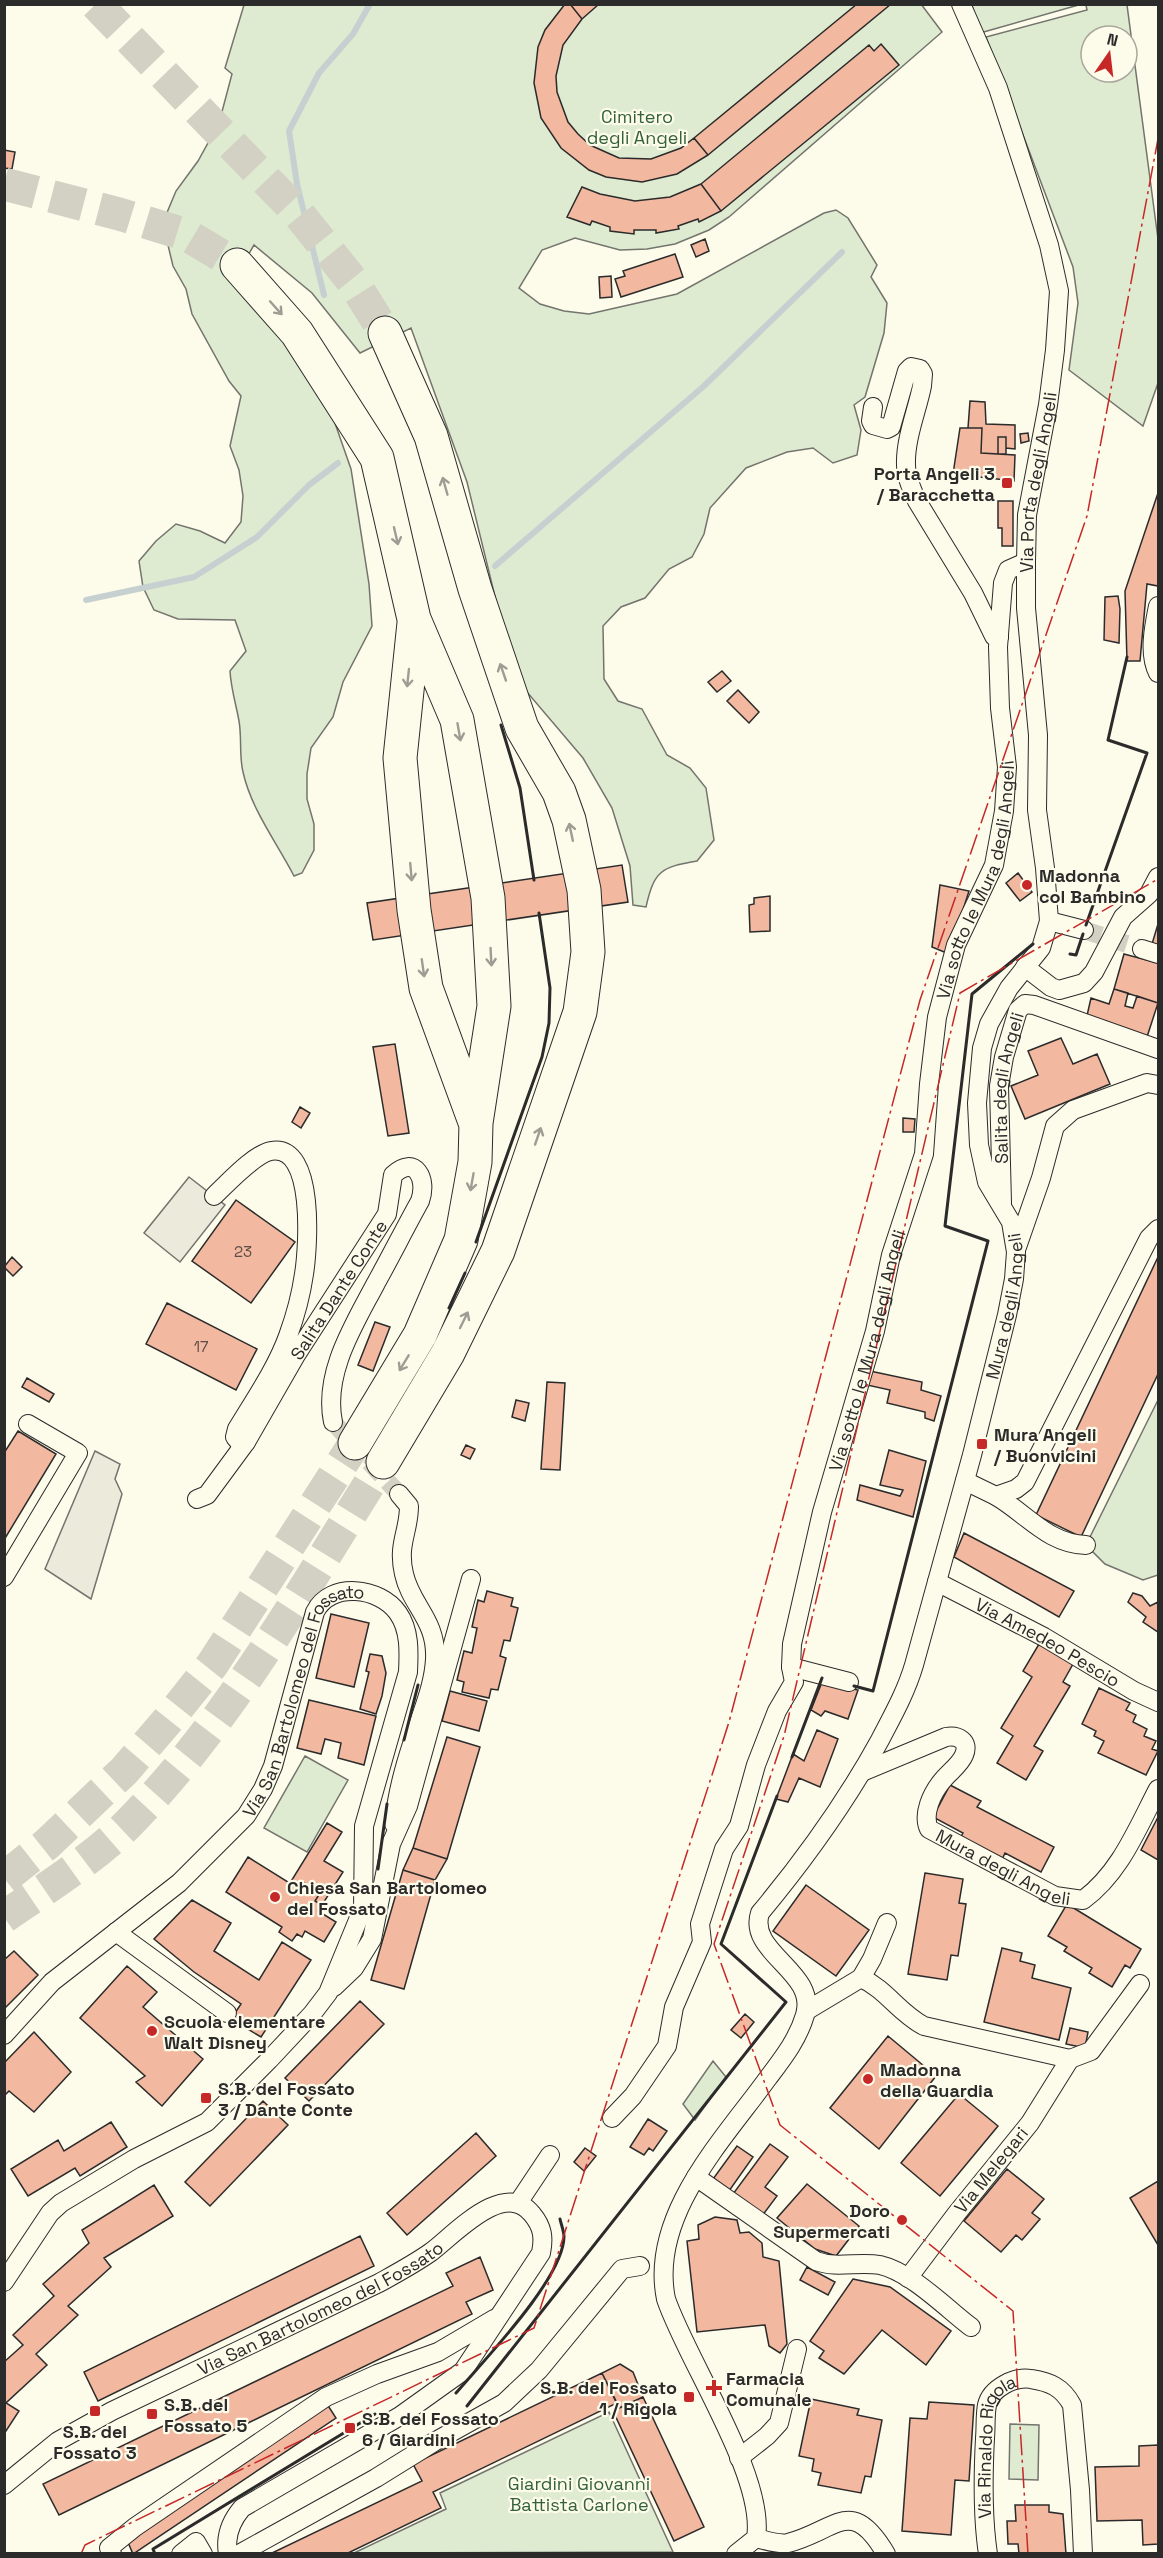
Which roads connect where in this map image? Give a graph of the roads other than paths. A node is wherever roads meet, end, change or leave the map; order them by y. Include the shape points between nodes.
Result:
1 (961, 4) edge
2 (237, 265) tunnel mouth
3 (385, 333) tunnel mouth
4 (873, 407) dead end
5 (1026, 562) junction
6 (1158, 606) edge
7 (414, 619) junction
8 (999, 637) junction
9 (1158, 673) edge
10 (1158, 877) edge
11 (1049, 921) junction
12 (1084, 930) tunnel mouth
13 (1025, 967) junction
14 (1157, 1044) edge
15 (1158, 1085) edge
16 (476, 1123) junction
17 (214, 1196) dead end
18 (1002, 1204) junction
19 (1158, 1229) edge
20 (1016, 1252) junction
21 (28, 1424) dead end
22 (344, 1433) joint
23 (246, 1442) junction
24 (383, 1462) tunnel mouth
25 (965, 1481) junction
26 (399, 1494) tunnel mouth
27 (996, 1496) junction
28 (197, 1499) dead end
29 (1086, 1545) dead end
30 (4, 1577) edge
31 (471, 1578) dead end
32 (937, 1582) junction
33 (792, 1667) junction
34 (849, 1682) dead end
35 (1158, 1702) edge
36 (862, 1772) junction
37 (1158, 1789) edge
38 (391, 1844) junction
39 (886, 1923) dead end
40 (116, 1932) junction
41 (861, 1978) junction
42 (1140, 1984) dead end
43 (328, 1993) junction
44 (807, 2011) junction
45 (227, 2013) dead end
46 (4, 2035) edge
47 (1070, 2059) junction
48 (612, 2118) dead end
49 (550, 2155) dead end
50 (696, 2177) junction
51 (518, 2203) junction
52 (640, 2266) dead end
53 (908, 2278) junction
54 (4, 2282) edge
55 (497, 2317) junction
56 (971, 2327) dead end
57 (797, 2349) dead end
58 (739, 2458) junction
59 (4, 2485) edge
60 (756, 2538) junction
61 (112, 2553) edge
62 (181, 2553) edge
63 (203, 2553) edge
64 (228, 2553) edge
65 (239, 2553) edge
66 (736, 2553) edge
67 (885, 2553) edge
68 (988, 2553) edge
69 (1083, 2553) edge

1 - 5 street, Via Porta degli Angeli via 998,88 1049,245 1059,291 1048,405 1027,515
2 -> 7 highway via 297,333 377,458
24 -> 3 highway via 448,1353 498,1251 580,1012 588,952 584,890 559,792 522,728 475,589 431,436
4 - 8 street via 873,425 891,427 907,371 911,367 920,369 922,386 906,456 911,487 992,633
5 - 8 street, Via sotto le Mura degli Angeli via 1008,570 1003,583
5 - 11 street, Via Porta degli Angeli via 1026,608 1038,735 1037,810
6 - 9 street via 1154,662
7 -> 16 highway via 400,758 414,910 426,988
7 -> 16 highway via 457,720 488,898 494,1006
8 - 33 street, Via sotto le Mura degli Angeli via 1000,708 1007,766 1004,812 994,865 956,945 937,1017 924,1154 891,1255 874,1331 822,1512 792,1644
10 - 13 street via 1149,894 1123,917 1094,972 1084,983 1059,990
11 - 12 street
11 - 13 street, Via Porta degli Angeli via 1041,948
13 - 18 street, Mura degli Angeli via 989,1024 979,1061 979,1145 987,1182
14 - 18 street, Salita degli Angeli via 1034,1005 1025,1004 1018,1010 999,1086
15 - 20 street via 1147,1083 1073,1110 1055,1126
16 -> 22 highway via 475,1162 461,1240 420,1335
17 - 23 street, Salita Dante Conte via 271,1151 295,1160 301,1174 309,1233 304,1277 281,1353 237,1429 235,1437 240,1443
18 - 20 street, Mura degli Angeli via 1011,1222
19 - 27 street via 1149,1238 1028,1477 1016,1489
20 - 25 street, Mura degli Angeli via 1007,1315
21 - 30 street via 78,1453
22 - 23 street, Salita Dante Conte via 330,1406 332,1387 342,1352 422,1194 422,1177 410,1168 393,1175 387,1214 296,1355
23 - 28 street, Salita Dante Conte via 207,1496
25 - 27 street
25 - 32 street, Mura degli Angeli
26 - 38 street via 409,1506 401,1547 403,1570 430,1626 435,1654 432,1682 399,1792
27 - 29 street via 1048,1535
31 - 38 street, Via San Bartolomeo del Fossato via 408,1806
32 - 35 street, Via Amedeo Pescio
32 - 36 street, Mura degli Angeli via 903,1697
33 - 34 street
33 - 48 street, Via sotto le Mura degli Angeli via 794,1682 756,1765 739,1826 724,1850 700,1924 702,1942 674,2007 667,2046 633,2096
36 - 37 street, Mura degli Angeli via 946,1737 961,1738 964,1754 935,1792 926,1813 929,1829 1055,1896 1083,1900 1116,1869
36 - 44 street, Mura degli Angeli via 800,1865 760,1913 756,1924 760,1935 796,1977 805,1995
38 - 43 street, Via San Bartolomeo del Fossato via 372,1939 354,1968
39 - 41 street
40 - 43 street, Via San Bartolomeo del Fossato via 179,1883 256,1802 273,1766 320,1603 340,1591 370,1594 387,1603 401,1619 408,1645 408,1672 364,1826 363,1908
40 - 45 street
40 - 46 street, Via San Bartolomeo del Fossato via 52,1982
41 - 44 street
41 - 47 street via 877,1985 905,2014 924,2026
42 - 47 street, Via Melegari via 1091,2051
43 - 54 street, Via San Bartolomeo del Fossato via 207,2122 134,2159 61,2203 50,2213
44 - 50 street via 784,2056
47 - 53 street, Via Melegari via 1030,2123
49 - 51 street
50 - 53 street via 816,2261 836,2266 880,2265
50 - 58 street via 672,2223 663,2261 664,2289 670,2312
51 - 55 street via 535,2217 544,2239 536,2263
51 - 59 street, Via San Bartolomeo del Fossato via 488,2207 430,2252 379,2283 112,2411 35,2457
52 - 65 street via 622,2269 539,2370 504,2403
53 - 56 street
55 - 61 street via 438,2352 326,2397 135,2527 109,2548
55 - 64 street via 463,2371 400,2416 242,2508 231,2525
57 - 58 street via 779,2423
58 - 60 street via 755,2506
60 - 66 street
60 - 67 street via 787,2543 851,2520 869,2528
62 - 63 street via 196,2542
68 - 69 street, Via Rinaldo Rigola via 983,2488 987,2404 995,2391 1008,2382 1025,2378 1056,2386 1066,2393 1072,2405

